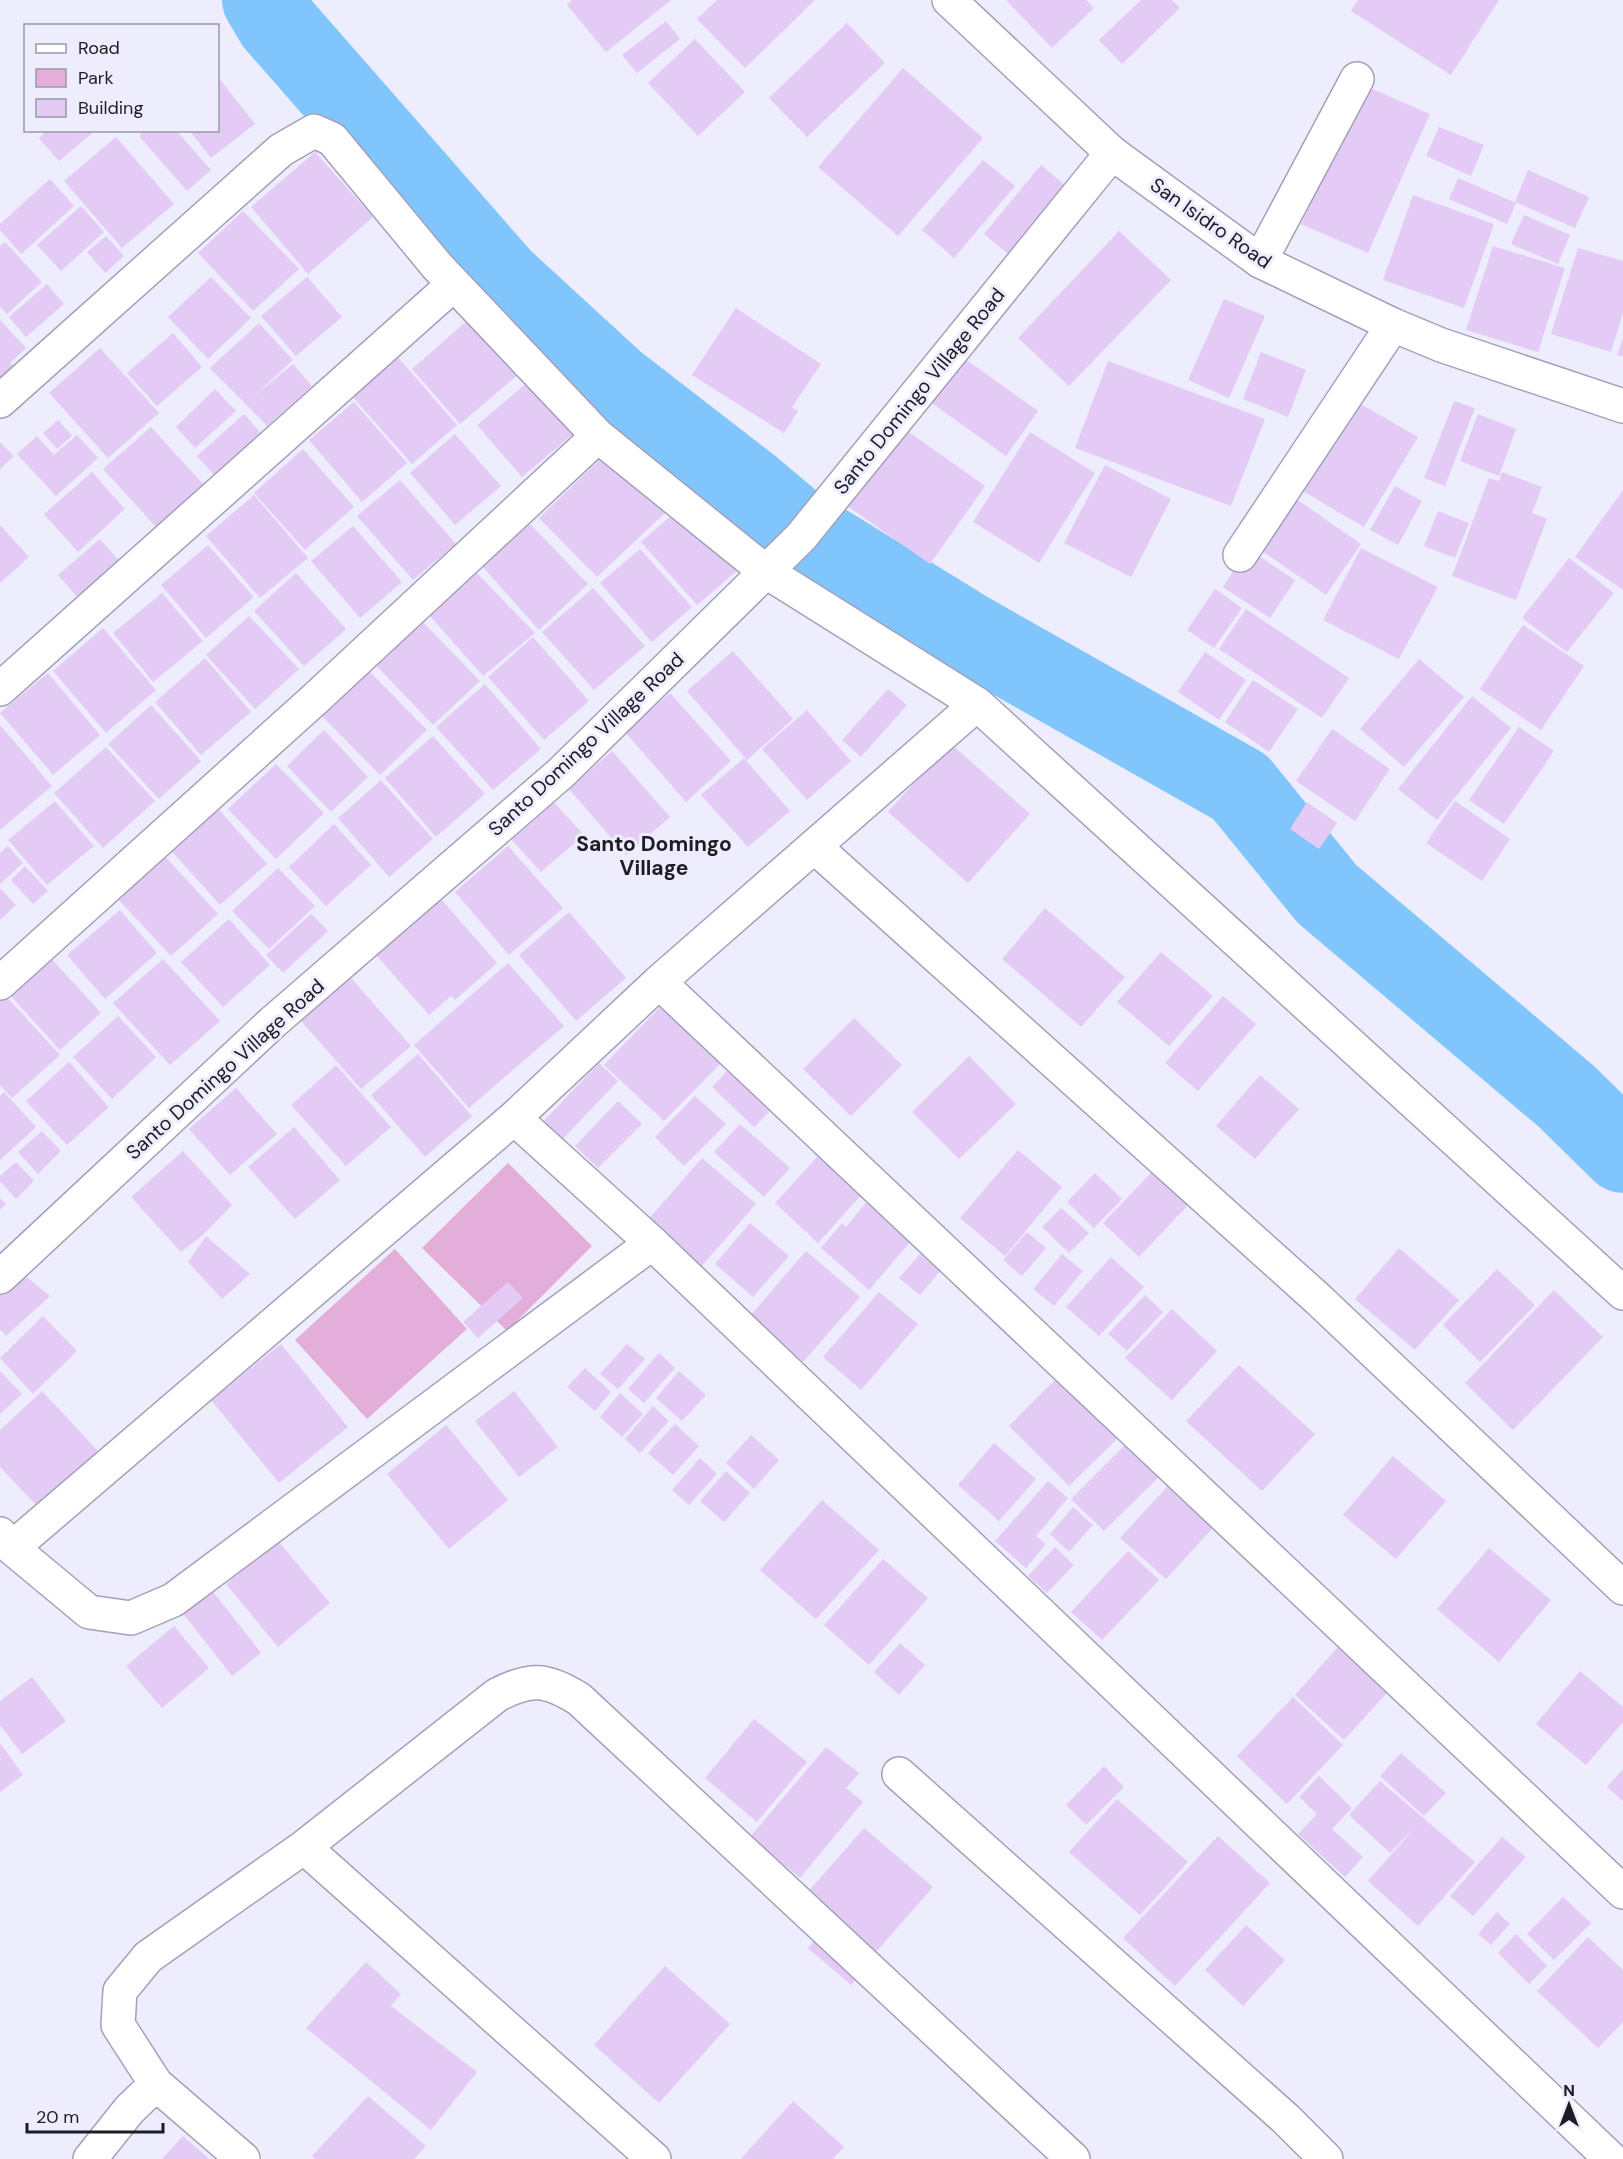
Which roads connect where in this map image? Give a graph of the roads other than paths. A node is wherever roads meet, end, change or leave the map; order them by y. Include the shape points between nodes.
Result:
1 (949, 0) edge
2 (1357, 79) dead end
3 (1112, 153) junction
4 (1260, 261) junction
5 (454, 284) junction
6 (1393, 325) junction
7 (0, 401) edge
8 (1623, 406) edge
9 (598, 436) junction
10 (1240, 555) dead end
11 (765, 571) junction
12 (0, 689) edge
13 (977, 704) junction
14 (815, 847) junction
15 (659, 982) junction
16 (0, 983) edge
17 (514, 1118) junction
18 (652, 1243) junction
19 (0, 1277) edge
20 (1623, 1293) edge
21 (6, 1541) edge
22 (1623, 1588) edge
23 (899, 1774) dead end
24 (304, 1846) junction
25 (1623, 1892) edge
26 (156, 2084) junction
27 (90, 2159) edge
28 (243, 2159) edge
29 (654, 2159) edge
30 (1073, 2159) edge
31 (1326, 2159) edge
32 (1611, 2159) edge

1 - 3 street, San Isidro Road
2 - 4 street
3 - 4 street, San Isidro Road
3 - 11 street, Santo Domingo Village Road via 801,537
4 - 6 street, San Isidro Road
5 - 7 street via 332,139 314,131 281,150
5 - 9 street
5 - 12 street
6 - 8 street, San Isidro Road
6 - 10 street
9 - 11 street
9 - 16 street
11 - 13 street
11 - 19 street, Santo Domingo Village Road via 561,773 273,1022
13 - 14 street
13 - 20 street
14 - 15 street
14 - 22 street via 1318,1299
15 - 17 street
15 - 25 street
17 - 18 street
17 - 21 street
18 - 21 street via 173,1600 131,1618 89,1612
18 - 32 street
23 - 31 street
24 - 26 street via 148,1957 120,1990 118,2025
24 - 29 street
24 - 30 street via 497,1695 519,1684 543,1683 560,1688 579,1699
26 - 27 street via 129,2110
26 - 28 street

